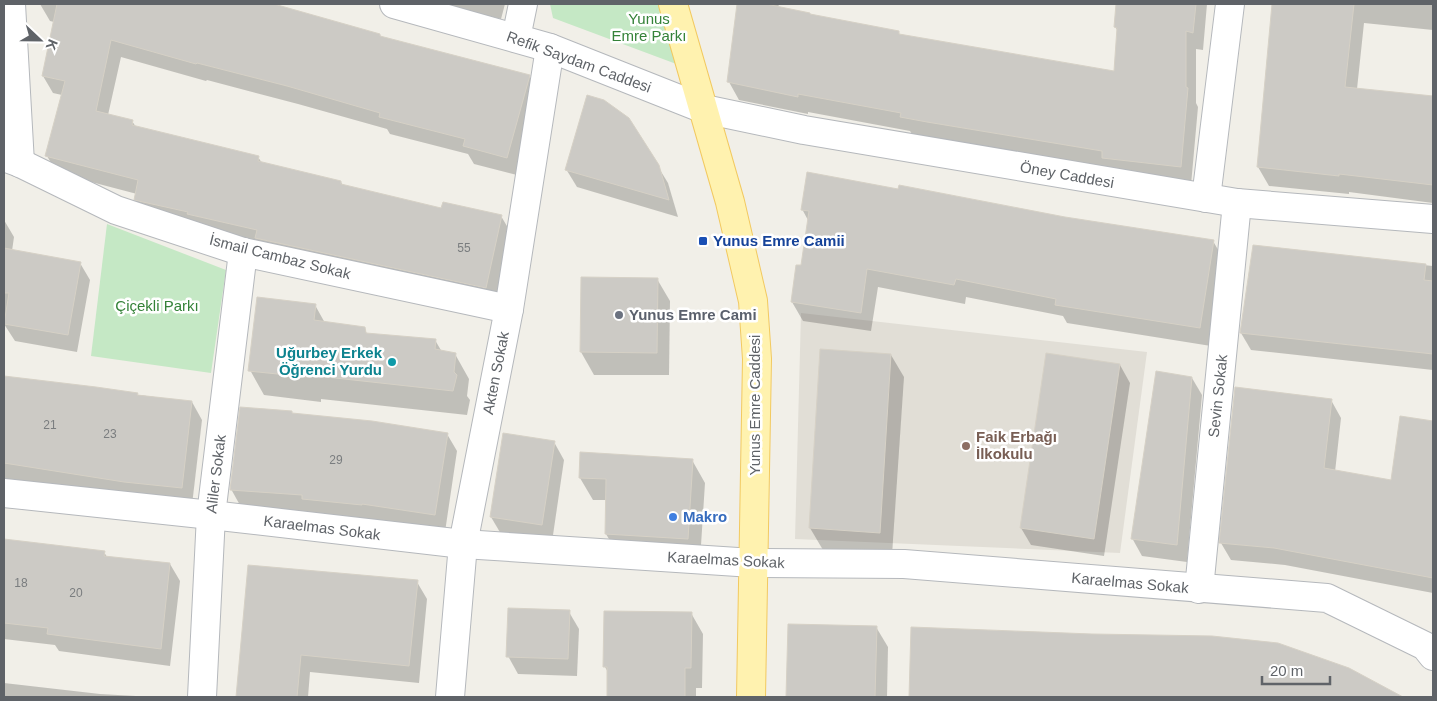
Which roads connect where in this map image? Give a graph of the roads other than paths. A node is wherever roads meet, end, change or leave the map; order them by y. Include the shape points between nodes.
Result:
1 (11, 4) edge
2 (394, 4) edge
3 (523, 4) edge
4 (673, 4) edge
5 (1230, 4) edge
6 (516, 38) junction
7 (550, 48) junction
8 (704, 109) junction
9 (12, 160) edge
10 (1206, 198) junction
11 (1236, 203) junction
12 (1433, 219) edge
13 (243, 252) junction
14 (509, 310) junction
15 (4, 493) edge
16 (211, 515) junction
17 (463, 544) junction
18 (753, 563) junction
19 (1199, 589) junction
20 (1430, 645) edge
21 (202, 697) edge
22 (450, 697) edge
23 (751, 697) edge

1 - 9 street
2 - 6 street, Refik Saydam Caddesi
3 - 6 street
4 - 8 main road, Yunus Emre Caddesi
5 - 10 street
6 - 7 street, Refik Saydam Caddesi
7 - 8 street, Refik Saydam Caddesi
7 - 14 street, Akten Sokak
8 - 10 street, Öney Caddesi via 804,130
8 - 18 main road, Yunus Emre Caddesi via 753,301 757,360
9 - 13 street, İsmail Cambaz Sokak via 116,210
10 - 11 street, Öney Caddesi
11 - 12 street, Öney Caddesi
11 - 19 street, Sevin Sokak
13 - 14 street, İsmail Cambaz Sokak
13 - 16 street, Aliler Sokak
14 - 17 street, Akten Sokak
15 - 16 street, Karaelmas Sokak
16 - 17 street, Karaelmas Sokak
16 - 21 street, Aliler Sokak
17 - 18 street, Karaelmas Sokak
17 - 22 street, Akten Sokak
18 - 19 street, Karaelmas Sokak via 904,564
18 - 23 main road, Yunus Emre Caddesi
19 - 20 street, Karaelmas Sokak via 1327,598

